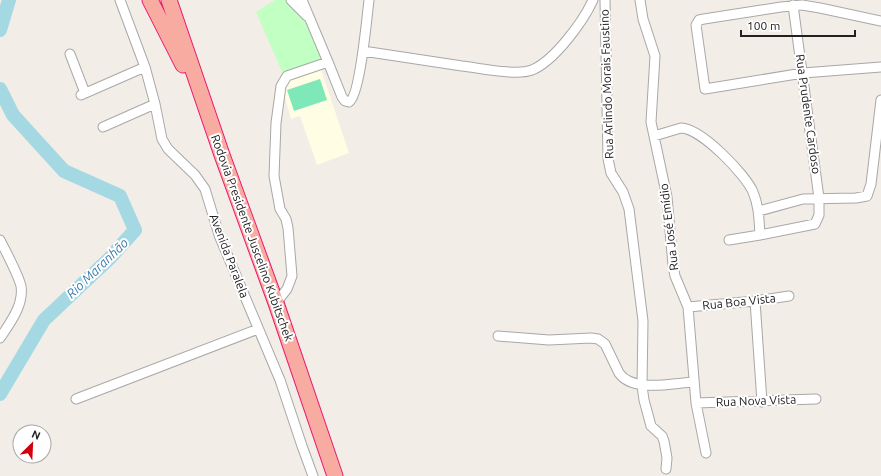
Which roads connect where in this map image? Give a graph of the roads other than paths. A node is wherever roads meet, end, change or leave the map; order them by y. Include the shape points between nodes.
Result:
1 (120, 0) edge
2 (150, 0) edge
3 (169, 0) edge
4 (291, 0) edge
5 (302, 0) edge
6 (369, 0) edge
7 (593, 0) edge
8 (605, 0) edge
9 (640, 0) edge
10 (780, 3) edge
11 (793, 5) junction
12 (311, 19) junction
13 (881, 21) edge
14 (363, 51) junction
15 (70, 54) dead end
16 (328, 62) junction
17 (145, 67) junction
18 (881, 67) edge
19 (803, 73) junction
20 (198, 83) junction
21 (881, 100) edge
22 (155, 104) junction
23 (102, 127) dead end
24 (654, 136) junction
25 (820, 198) junction
26 (759, 211) junction
27 (760, 235) junction
28 (0, 240) edge
29 (729, 240) dead end
30 (789, 296) dead end
31 (755, 301) junction
32 (276, 303) junction
33 (688, 307) junction
34 (258, 329) junction
35 (498, 336) dead end
36 (0, 338) edge
37 (694, 382) junction
38 (642, 386) junction
39 (76, 399) dead end
40 (816, 399) dead end
41 (762, 402) junction
42 (696, 403) junction
43 (706, 453) dead end
44 (666, 468) dead end
45 (313, 476) edge
46 (335, 476) edge

1 - 17 street, Avenida Paralela
2 - 20 highway via 179,61
3 - 20 highway, Rodovia Presidente Juscelino Kubitschek
4 - 12 street
5 - 12 street
6 - 14 street
7 - 14 street via 588,11 554,54 546,62 530,70 516,72 483,69
8 - 38 street, Rua Arlindo Morais Faustino via 608,159 611,173 630,210 643,321
9 - 24 street, Rua José Emídio via 655,56 651,116
10 - 11 street
10 - 19 street via 704,19 697,23 705,89
11 - 13 street
11 - 19 street, Rua Prudente Cardoso
12 - 16 street
14 - 16 street via 355,92 349,102 342,97
15 - 17 street via 83,94
16 - 32 street via 287,76 282,86 276,123 274,176 280,209 288,228 292,276 287,289
17 - 22 street, Avenida Paralela
18 - 19 street
19 - 25 street, Rua Prudente Cardoso
20 - 32 highway, Rodovia Presidente Juscelino Kubitschek
21 - 25 street via 868,194 862,198
22 - 23 street
22 - 34 street, Avenida Paralela via 159,132 164,143 205,189 218,235
24 - 26 street via 682,128 690,129 699,135 742,175 752,190
24 - 33 street, Rua José Emídio via 668,197 675,276
25 - 26 street via 792,201
25 - 27 street, Rua Prudente Cardoso via 819,215 814,224
26 - 27 street
27 - 29 street
28 - 36 street via 21,286 21,294 15,315
30 - 31 street, Rua Boa Vista
31 - 33 street, Rua Boa Vista
31 - 41 street
32 - 46 highway, Rodovia Presidente Juscelino Kubitschek
33 - 37 street, Rua José Emídio
34 - 39 street
34 - 45 street, Avenida Paralela via 280,380
35 - 38 street via 549,340 598,339 605,344 622,376
37 - 38 street
37 - 42 street, Rua José Emídio
38 - 44 street, Rua Arlindo Morais Faustino via 651,426 664,441
40 - 41 street, Rua Nova Vista
41 - 42 street, Rua Nova Vista
42 - 43 street, Rua José Emídio

